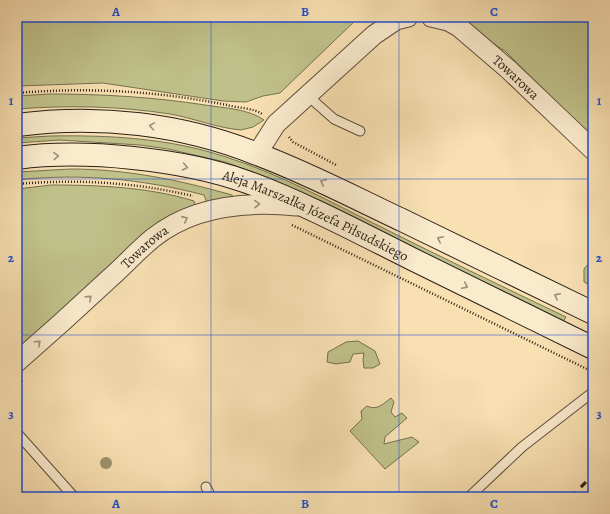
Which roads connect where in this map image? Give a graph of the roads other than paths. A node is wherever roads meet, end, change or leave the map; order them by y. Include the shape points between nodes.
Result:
1 (408, 17) edge
2 (431, 17) edge
3 (308, 95) junction
4 (17, 125) edge
5 (360, 131) dead end
6 (593, 150) edge
7 (257, 154) junction
8 (17, 158) edge
9 (305, 206) junction
10 (593, 313) edge
11 (593, 348) edge
12 (17, 362) edge
13 (593, 392) edge
14 (17, 433) edge
15 (206, 487) dead end
16 (74, 497) edge
17 (211, 497) edge
18 (469, 497) edge

1 - 3 street via 396,20 374,35
2 - 6 street, Towarowa via 459,27 508,69
3 - 5 lane via 334,119
3 - 7 street via 276,124
7 -> 4 street via 218,141 126,122 74,121
10 -> 7 street via 321,181
8 -> 9 street, Aleja Marszałka Józefa Piłsudskiego via 74,155 161,163 227,176
9 -> 11 street, Aleja Marszałka Józefa Piłsudskiego
12 -> 9 street, Towarowa via 170,226 204,212 232,206
13 - 18 lane via 522,447
14 - 16 lane
15 - 17 lane

